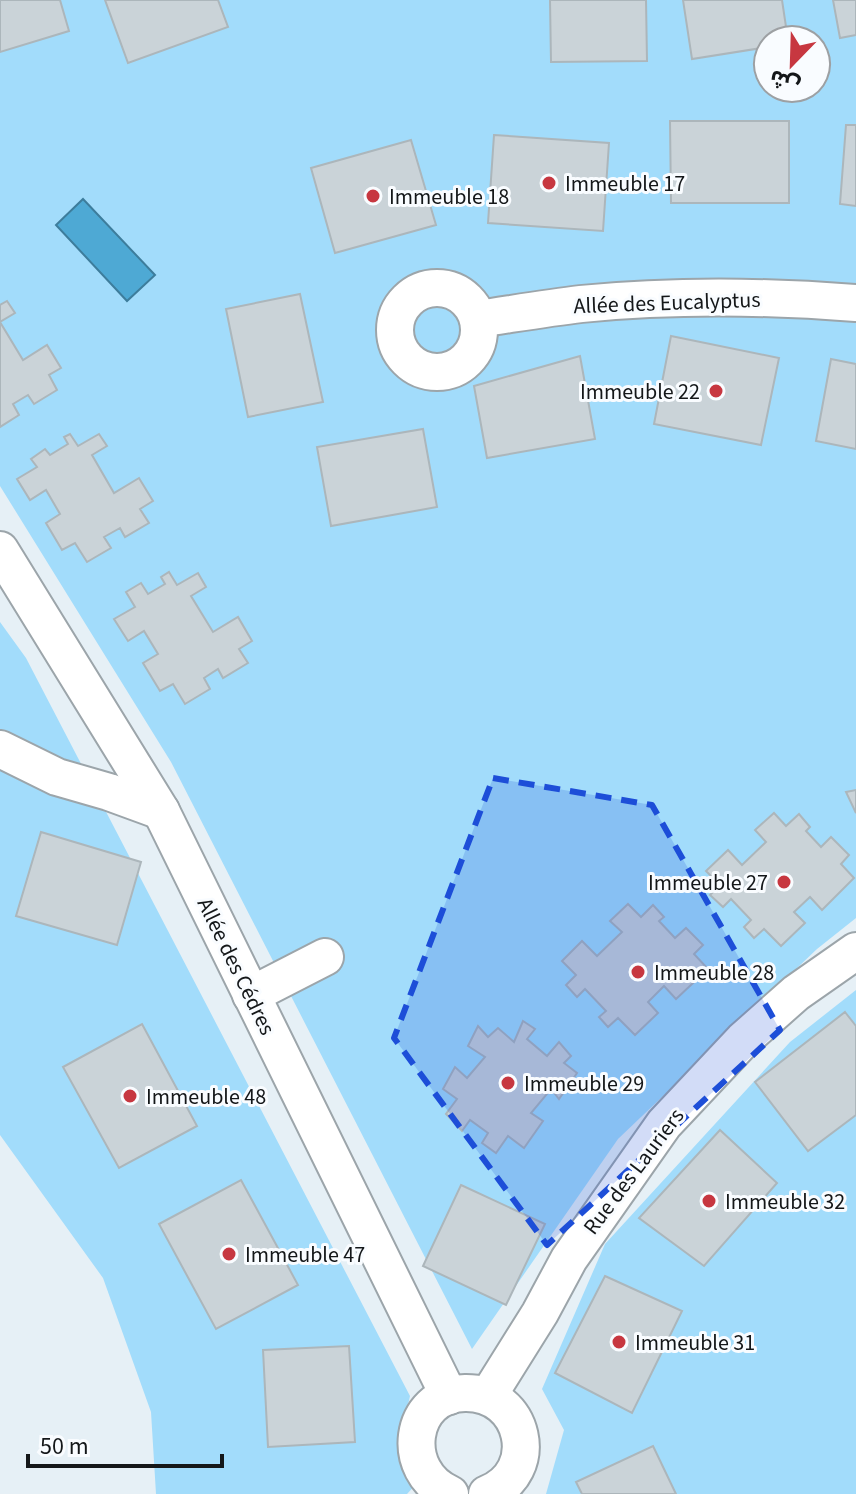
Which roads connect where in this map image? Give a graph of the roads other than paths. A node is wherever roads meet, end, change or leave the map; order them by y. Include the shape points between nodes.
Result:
1 (856, 303) edge
2 (478, 319) dead end
3 (0, 550) edge
4 (0, 749) edge
5 (161, 811) junction
6 (856, 951) edge
7 (325, 957) dead end
8 (251, 995) junction
9 (449, 1396) junction
10 (488, 1396) junction
11 (446, 1493) edge
12 (491, 1493) edge

1 - 2 street, Allée des Eucalyptus via 685,297 581,304
3 - 5 street, Allée des Cédres
4 - 5 street via 57,777
5 - 8 street, Allée des Cédres
6 - 10 street, Rue des Lauriers via 796,993 743,1040 664,1124 569,1259
7 - 8 street
8 - 9 street, Allée des Cédres
9 - 10 street
9 - 11 street via 420,1422 416,1442 422,1471
10 - 12 street via 511,1415 521,1443 514,1472

